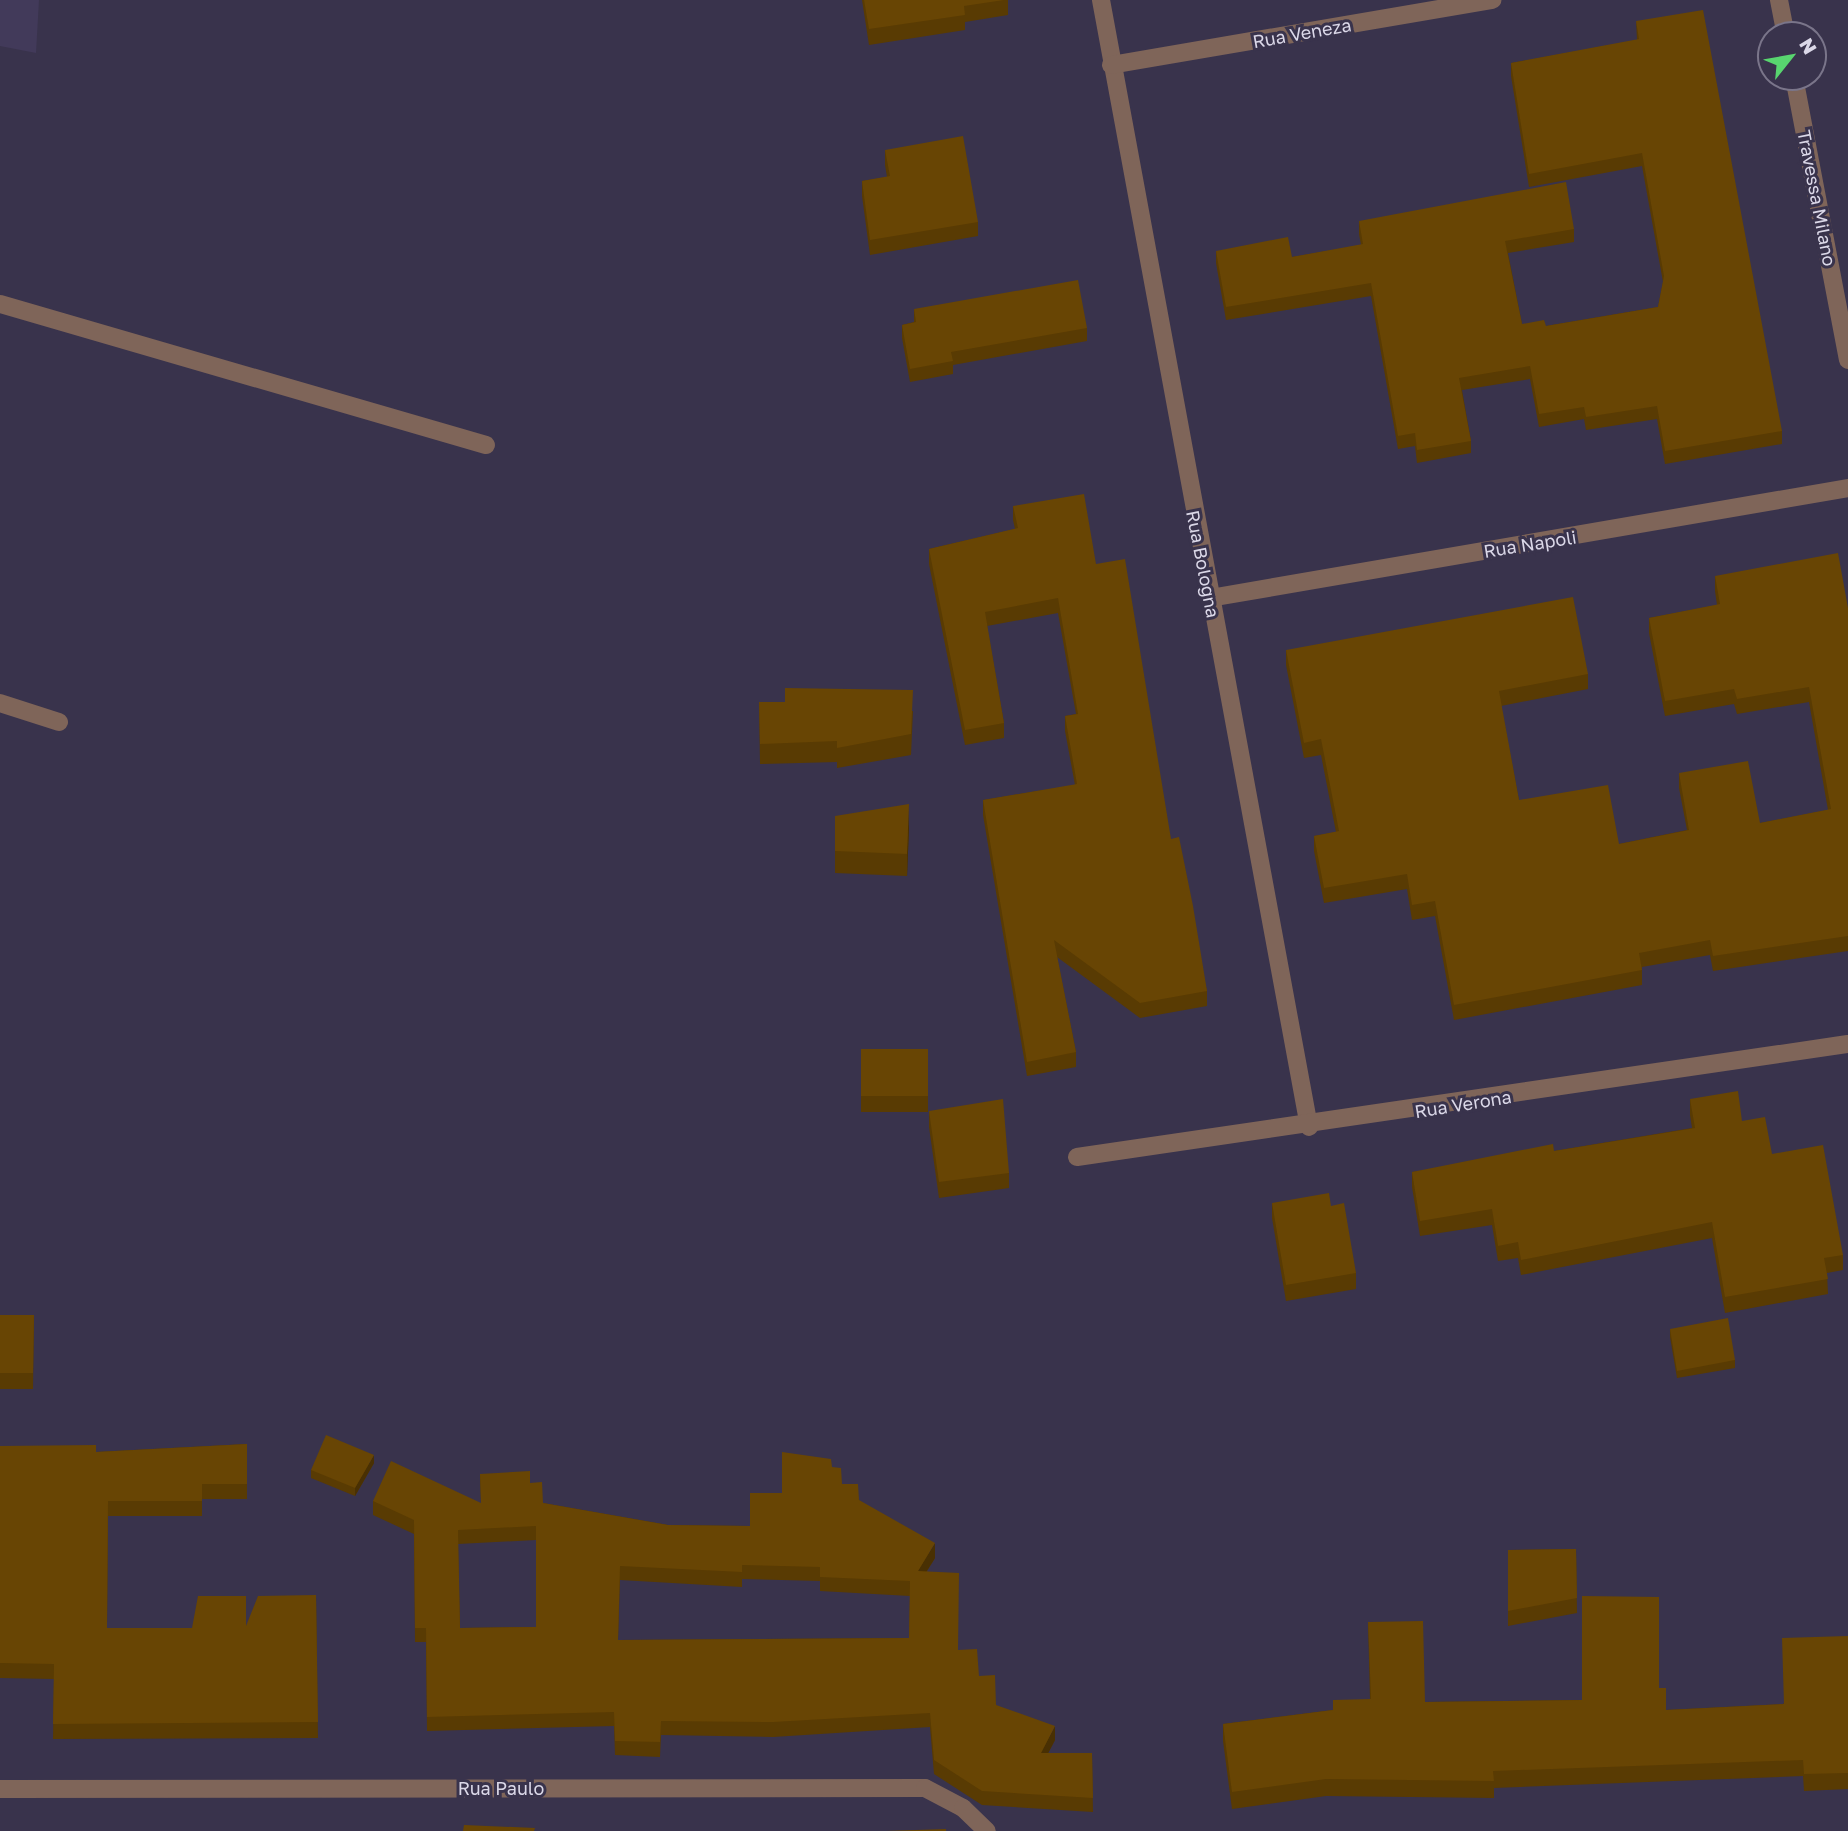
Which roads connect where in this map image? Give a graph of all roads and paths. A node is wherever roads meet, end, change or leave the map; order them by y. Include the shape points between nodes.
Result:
1 (1101, 0) edge
2 (1493, 0) edge
3 (1779, 0) edge
4 (1783, 21) edge
5 (1111, 65) junction
6 (1797, 91) edge
7 (0, 304) edge
8 (1848, 360) edge
9 (486, 445) dead end
10 (1848, 488) edge
11 (1210, 598) junction
12 (0, 703) edge
13 (59, 722) dead end
14 (1848, 1044) edge
15 (1309, 1127) junction
16 (1077, 1157) dead end
17 (0, 1788) edge
18 (987, 1831) edge

1 - 5 street, Rua Bologna
2 - 5 street, Rua Veneza
3 - 4 street
5 - 11 street, Rua Bologna
6 - 8 street, Travessa Milano
7 - 9 street
10 - 11 street, Rua Napoli
11 - 15 street, Rua Bologna
12 - 13 street
14 - 15 street, Rua Verona
15 - 16 street, Rua Verona
17 - 18 street, Rua Paulo via 925,1788 963,1808

